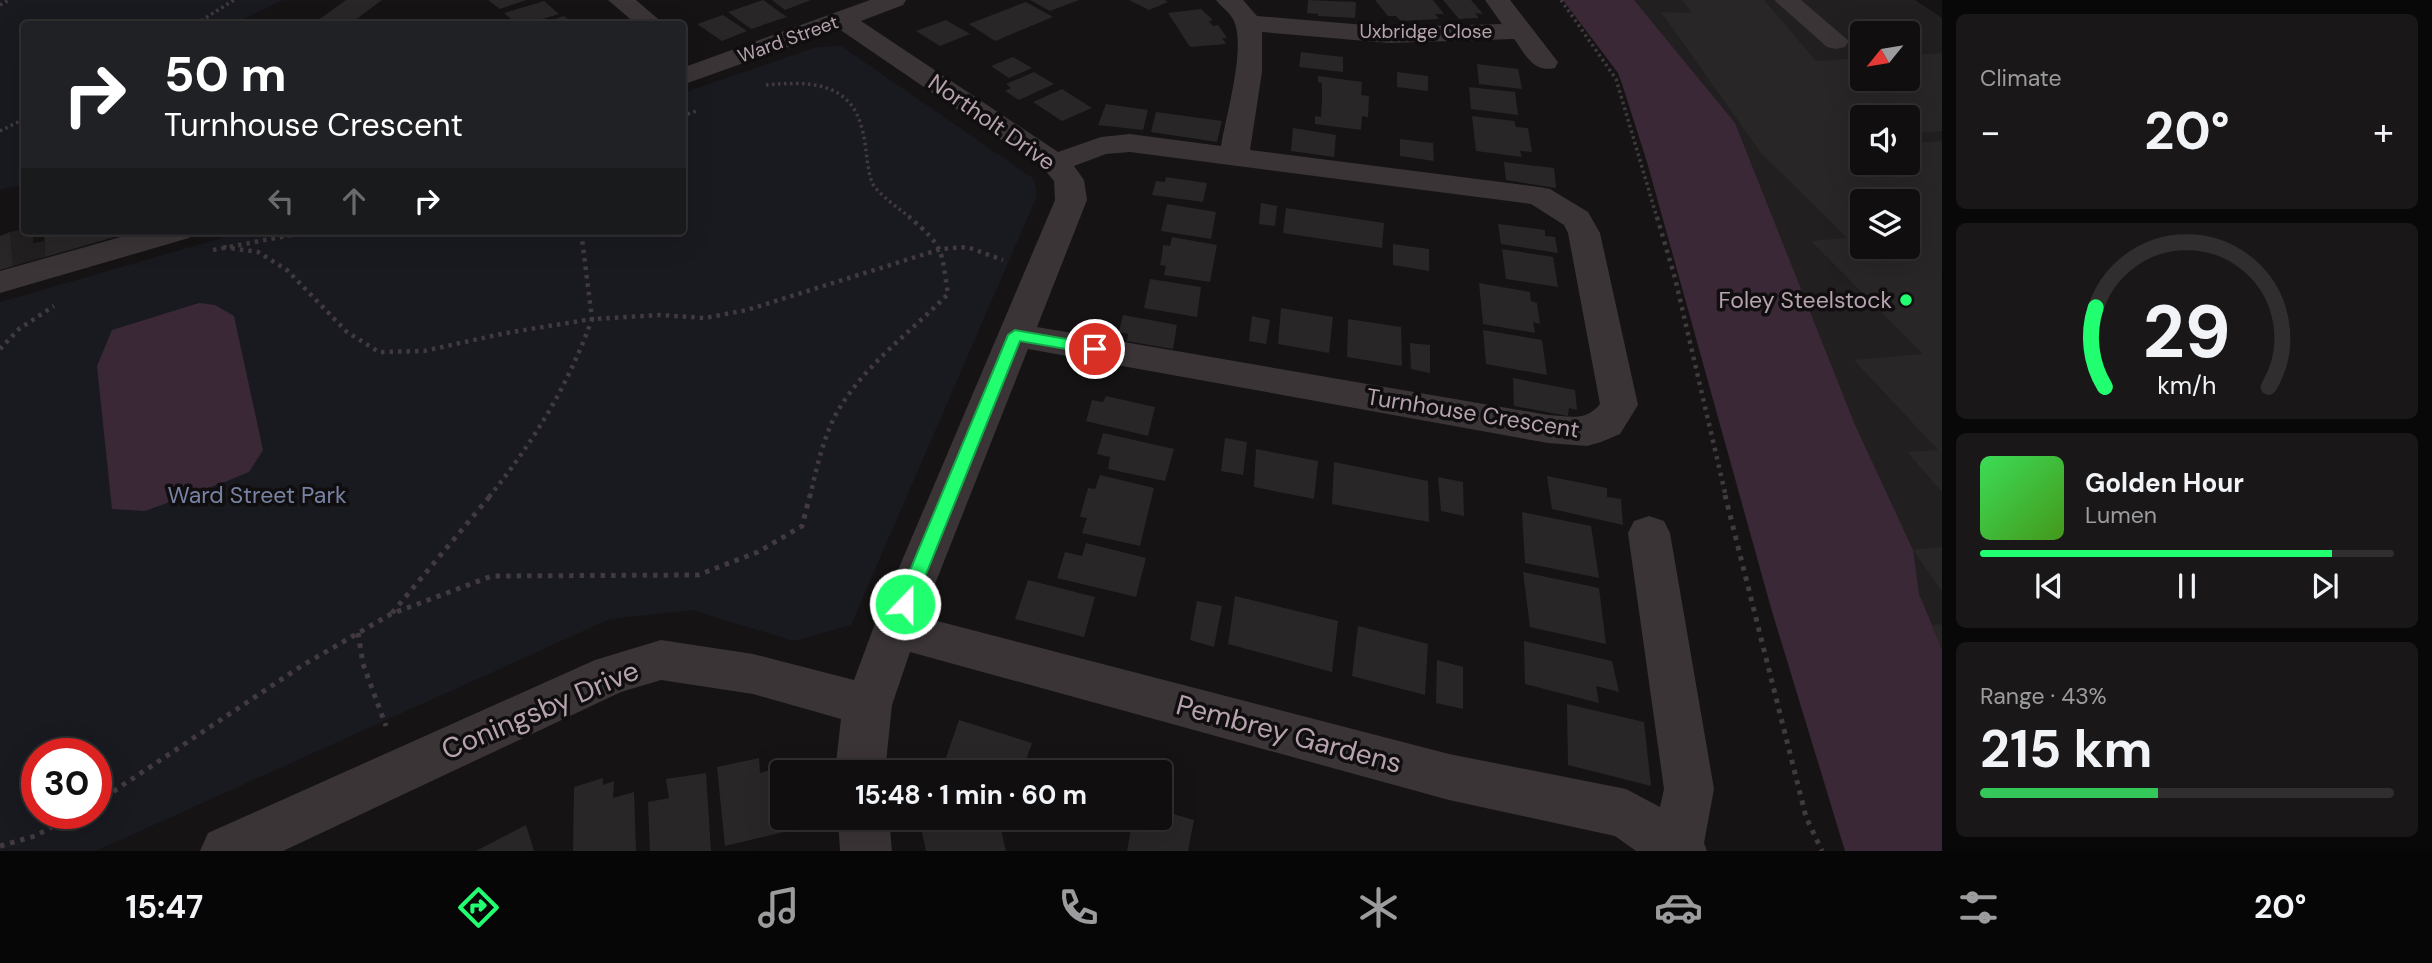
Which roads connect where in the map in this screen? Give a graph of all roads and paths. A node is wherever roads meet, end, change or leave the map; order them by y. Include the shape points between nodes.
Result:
1 (9, 0) edge
2 (234, 0) edge
3 (620, 0) edge
4 (894, 0) edge
5 (1228, 0) edge
6 (1497, 0) edge
7 (1560, 0) edge
8 (1786, 0) edge
9 (0, 5) edge
10 (841, 19) junction
11 (201, 21) edge
12 (647, 21) edge
13 (1248, 23) junction
14 (1520, 31) junction
15 (1836, 41) dead end
16 (1545, 62) dead end
17 (694, 73) edge
18 (758, 86) dead end
19 (710, 105) dead end
20 (686, 114) edge
21 (21, 120) edge
22 (0, 131) edge
23 (1234, 154) junction
24 (1055, 163) junction
25 (164, 235) edge
26 (582, 235) edge
27 (223, 247) dead end
28 (941, 249) junction
29 (1044, 271) junction
30 (0, 282) edge
31 (592, 319) junction
32 (1015, 335) junction
33 (1649, 533) dead end
34 (391, 614) junction
35 (895, 629) junction
36 (358, 633) junction
37 (868, 705) junction
38 (861, 760) edge
39 (392, 775) junction
40 (112, 792) edge
41 (48, 829) edge
42 (864, 830) edge
43 (0, 846) edge
44 (1679, 849) edge
45 (226, 851) edge
46 (866, 851) edge
47 (1822, 851) edge

1 - 9 path
2 - 11 path
3 - 12 street
4 - 10 street, Ward Street
5 - 13 street
6 - 14 street, Uxbridge Close
7 - 47 path via 1616,79 1675,278 1806,817
8 - 15 street
10 - 17 street, Ward Street
10 - 24 street, Northolt Drive
13 - 14 street, Uxbridge Close via 1389,35
13 - 23 street via 1249,62
14 - 16 street, Uxbridge Close
18 - 28 path via 794,82 825,86 852,102 862,127 872,185
19 - 20 path
21 - 22 path
23 - 24 street, Turnhouse Crescent via 1130,142 1101,146
23 - 32 street, Turnhouse Crescent via 1516,192 1558,205 1577,219 1584,233 1619,405 1605,424 1587,432 1549,429
24 - 29 street, Northolt Drive via 1069,180 1071,200
25 - 30 street
26 - 31 path
27 - 31 path via 258,252 287,270 347,332 379,352 424,351
28 - 29 path via 967,247
28 - 31 path via 747,310 705,318
28 - 34 path via 948,294 863,377 844,404 827,435 802,526 758,552 698,575 492,576
29 - 32 street, Northolt Drive
31 - 34 path via 541,428
32 - 35 street, Northolt Drive
33 - 44 street, Pembrey Gardens via 1689,789
34 - 36 path
35 - 37 street, Northolt Drive
35 - 44 street, Pembrey Gardens via 1449,777 1626,814
36 - 39 path via 363,664 388,733
36 - 40 path
37 - 38 street, Northolt Drive
37 - 39 street, Coningsby Drive via 753,674 661,660 611,674
39 - 45 street, Coningsby Drive
41 - 43 path
42 - 46 street

